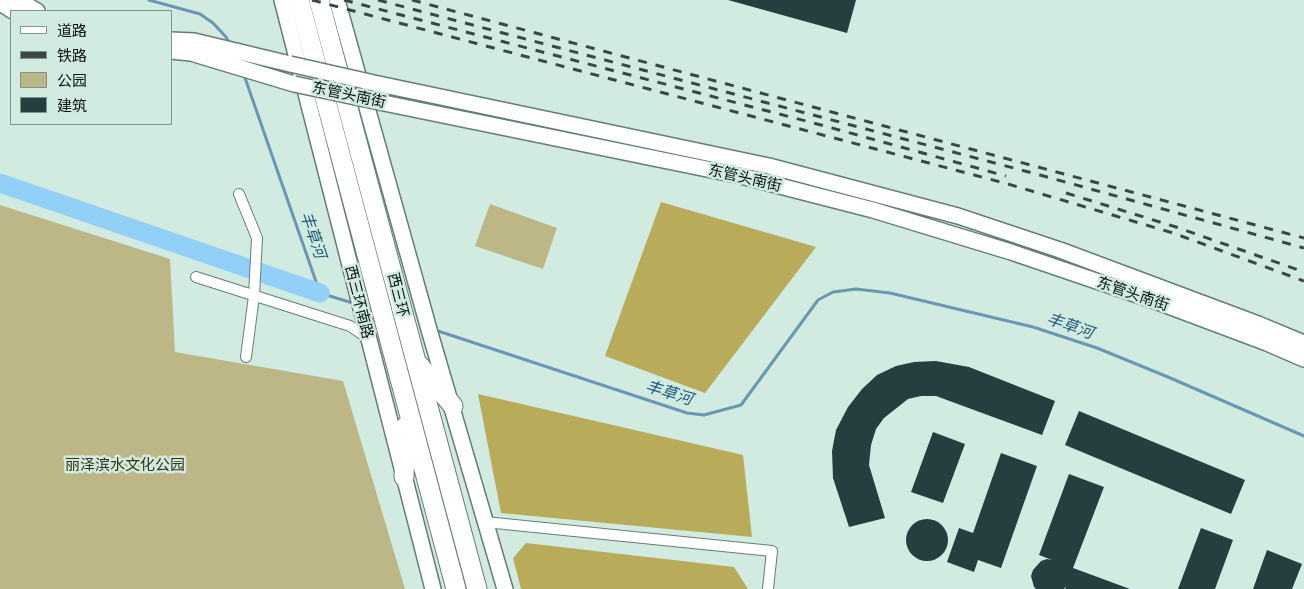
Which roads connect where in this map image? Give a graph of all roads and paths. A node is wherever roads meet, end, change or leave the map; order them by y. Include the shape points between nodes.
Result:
1 (18, 0) edge
2 (282, 0) edge
3 (299, 0) edge
4 (319, 0) edge
5 (337, 0) edge
6 (0, 3) edge
7 (12, 10) edge
8 (35, 10) edge
9 (172, 40) edge
10 (172, 51) edge
11 (239, 194) dead end
12 (196, 277) dead end
13 (254, 296) junction
14 (368, 338) junction
15 (1304, 343) edge
16 (246, 357) dead end
17 (1304, 359) edge
18 (416, 361) junction
19 (453, 406) junction
20 (407, 407) junction
21 (404, 477) junction
22 (485, 522) junction
23 (433, 589) edge
24 (456, 589) edge
25 (477, 589) edge
26 (505, 589) edge
27 (768, 589) edge

1 - 8 main road
2 - 14 main road, 西三环南路
3 - 20 highway, 西三环
4 - 18 highway, 西三环
5 - 19 main road
6 - 7 main road
9 - 15 main road, 东管头南街, bridge via 194,42 769,166 958,216 1075,255
10 - 17 main road, 东管头南街, bridge via 191,53 294,84 741,176 873,210 1146,298
11 - 13 street via 257,238
12 - 13 street
13 - 14 street via 350,326
13 - 16 street
14 - 21 main road, 西三环南路
18 - 19 highway
18 - 25 highway, 西三环
19 - 22 main road
20 - 21 highway
20 - 24 highway, 西三环
21 - 23 main road, 西三环南路
22 - 26 main road
22 - 27 street via 772,551

